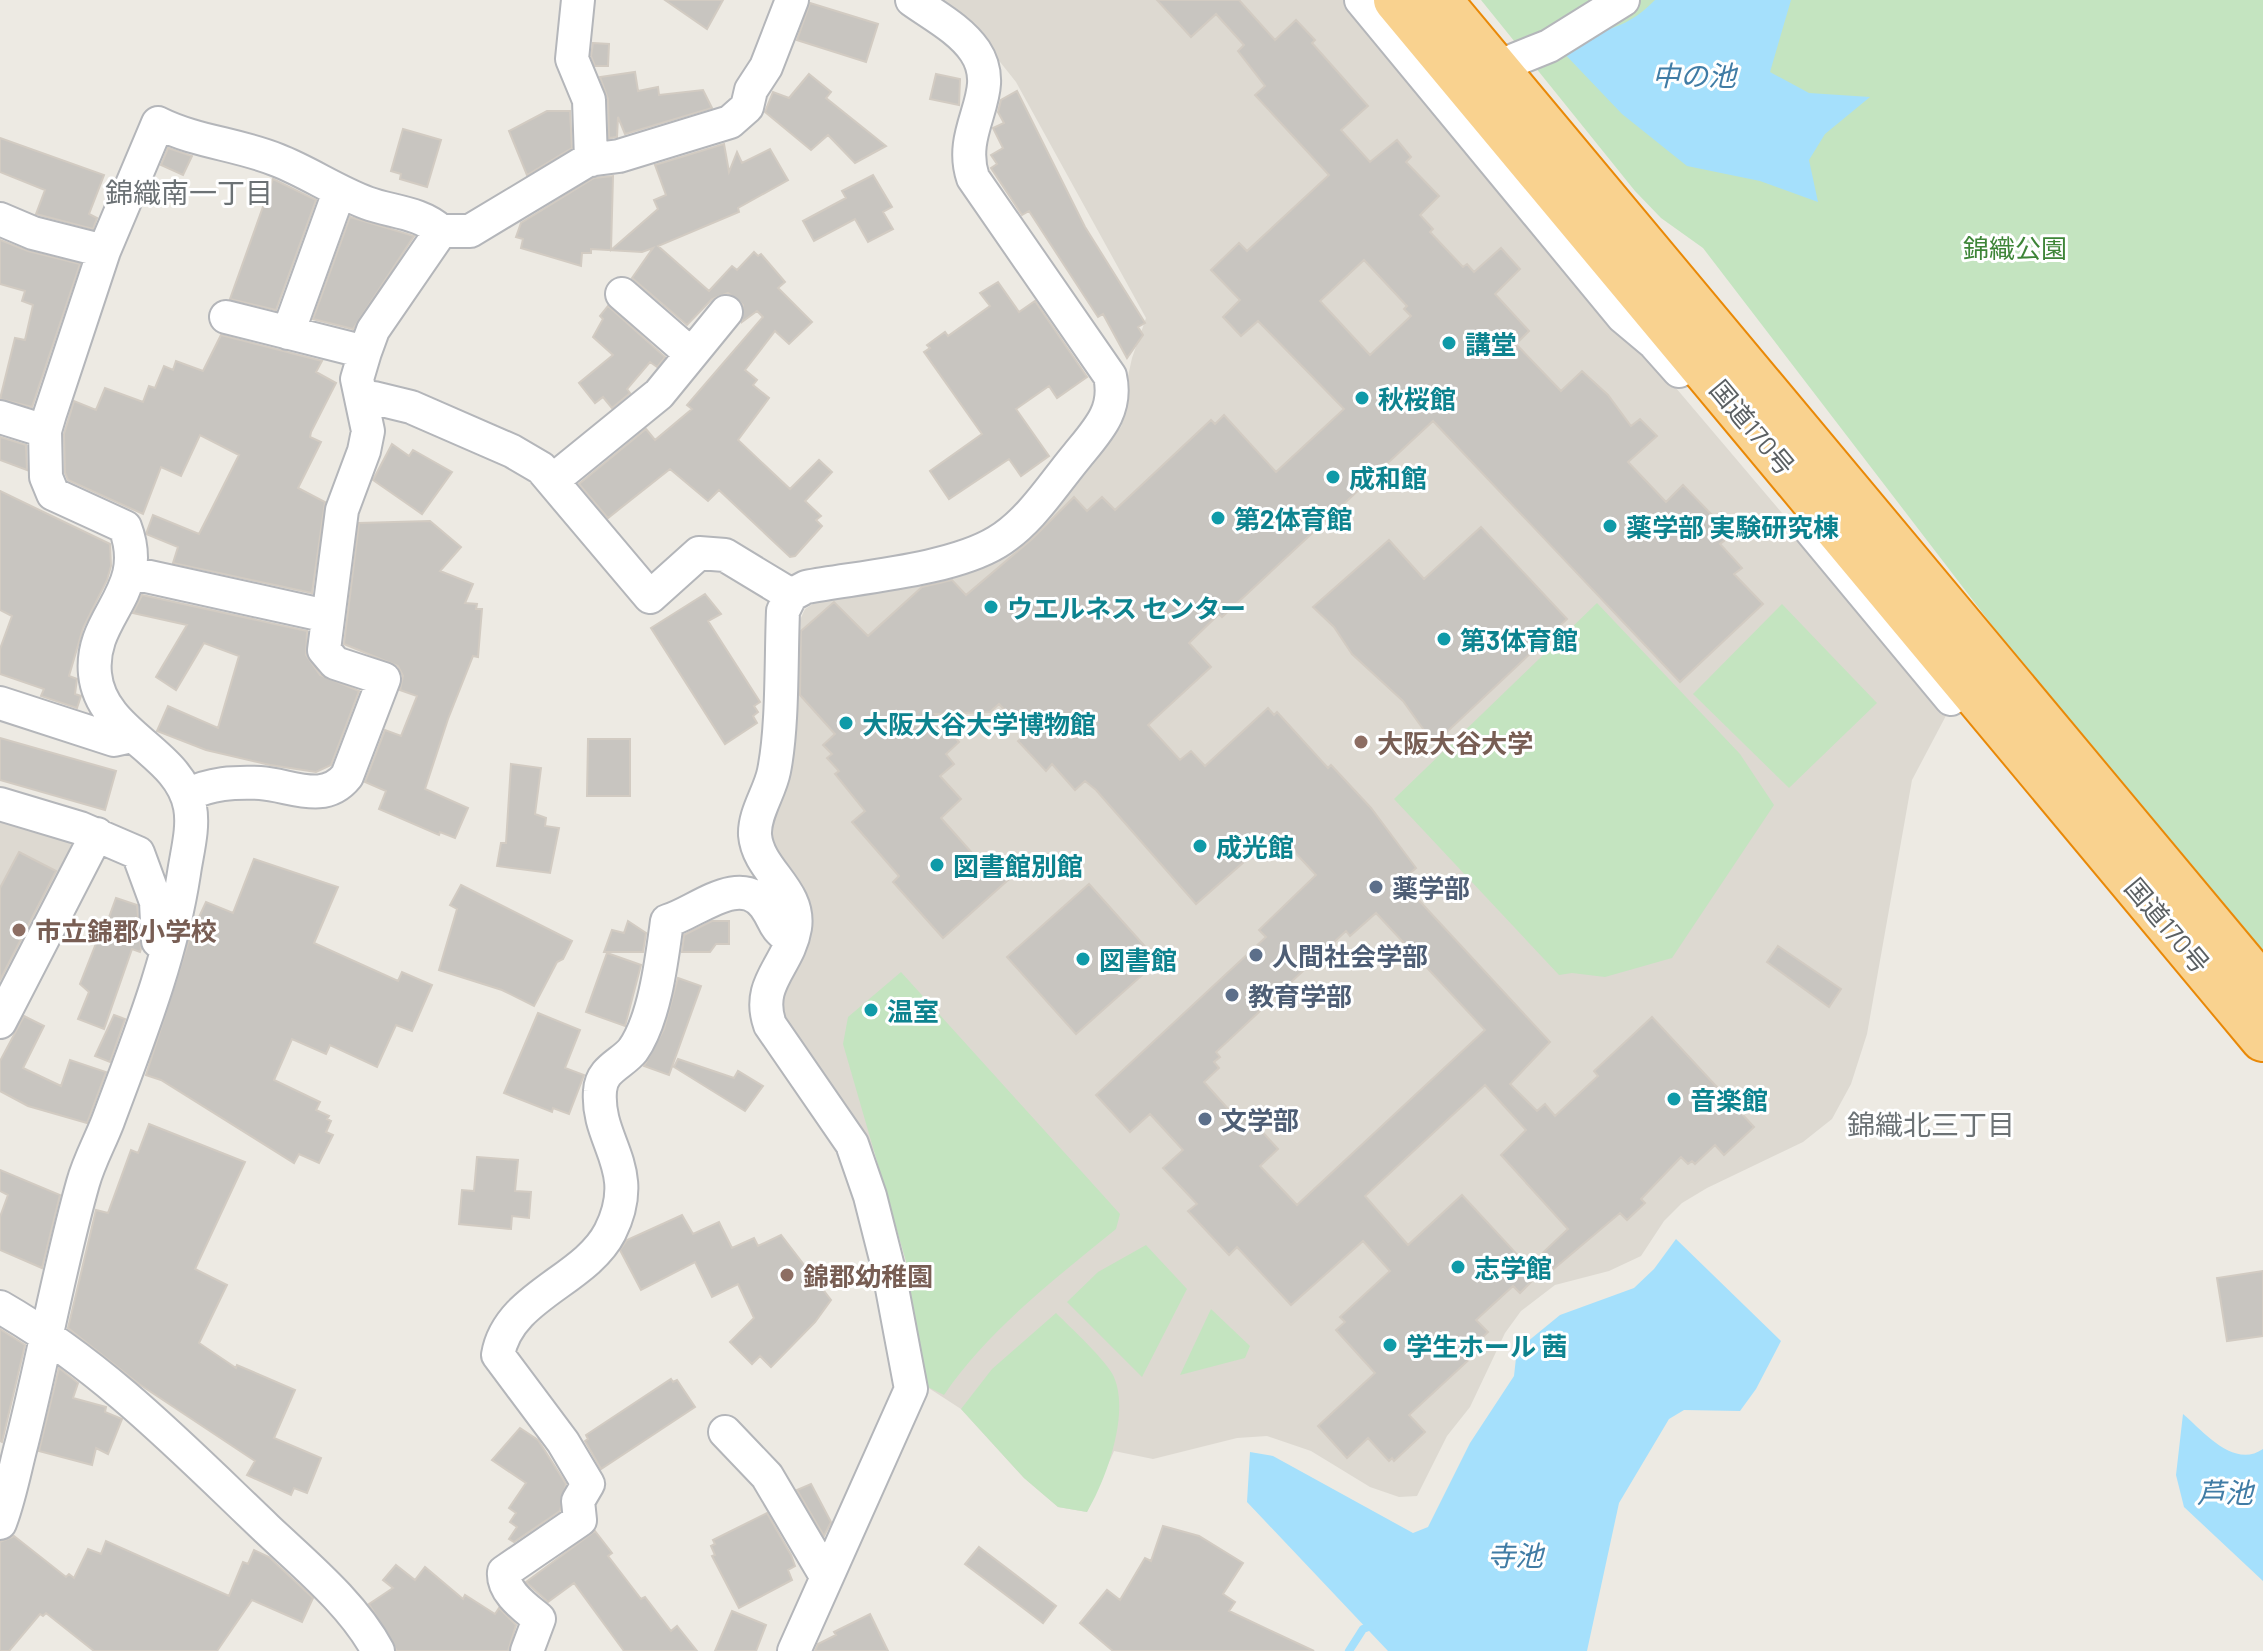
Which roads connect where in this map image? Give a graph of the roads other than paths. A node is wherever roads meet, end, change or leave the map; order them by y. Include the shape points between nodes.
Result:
1 (578, 0) edge
2 (792, 0) edge
3 (912, 0) edge
4 (1361, 0) edge
5 (1396, 0) edge
6 (1439, 0) edge
7 (1623, 0) edge
8 (1514, 60) dead end
9 (591, 160) junction
10 (339, 192) junction
11 (0, 219) edge
12 (441, 231) junction
13 (104, 251) junction
14 (622, 294) dead end
15 (726, 312) dead end
16 (226, 317) dead end
17 (288, 333) junction
18 (365, 352) junction
19 (691, 354) junction
20 (362, 399) junction
21 (0, 417) edge
22 (45, 431) junction
23 (552, 481) junction
24 (132, 573) junction
25 (791, 595) junction
26 (327, 616) junction
27 (1969, 681) junction
28 (0, 703) edge
29 (132, 736) junction
30 (187, 795) junction
31 (0, 804) edge
32 (97, 834) junction
33 (791, 940) junction
34 (169, 949) junction
35 (2263, 987) edge
36 (0, 1022) edge
37 (2263, 1039) edge
38 (0, 1307) edge
39 (49, 1335) junction
40 (725, 1432) dead end
41 (0, 1523) edge
42 (826, 1576) junction
43 (378, 1651) edge
44 (527, 1651) edge
45 (794, 1651) edge

1 - 9 street via 572,59 589,100
2 - 9 street via 747,107 730,122
3 - 25 street via 976,52 986,91 967,145 973,178 1110,376 1114,393 1104,422 1025,519 998,542 966,557 806,587
4 - 27 street via 1623,317 1654,343
5 - 27 highway, 国道170号
6 - 27 highway, 国道170号
7 - 8 street via 1549,46
9 - 12 street via 470,231
10 - 12 street via 381,208 393,207
10 - 13 street via 277,160 158,123
10 - 17 street
11 - 13 street
12 - 18 street via 373,330
13 - 22 street
14 - 19 street
15 - 19 street
16 - 17 street
17 - 18 street
18 - 20 street via 357,379
19 - 23 street via 659,394
20 - 23 street via 411,407 512,451
20 - 26 street via 368,431 342,510
21 - 22 street
22 - 24 street via 46,477 53,494 125,527 133,547
23 - 25 street via 650,597 699,553 725,555
24 - 26 street
24 - 29 street via 94,661 97,695
25 - 33 street via 783,611 775,769 755,833 758,852 794,903
26 - 30 street via 324,650 335,663 384,679 338,788 310,792 262,783 209,784
27 - 35 highway, 国道170号
27 - 37 highway, 国道170号
28 - 29 street via 114,740
29 - 30 street via 184,783
30 - 34 street via 190,833
31 - 32 street
32 - 34 street via 138,853 156,902 158,941
32 - 36 street
33 - 42 street via 769,984 764,1009 852,1144 881,1239 911,1389
33 - 44 street via 773,927 765,907 751,894 736,891 667,921 639,1040 605,1073 599,1090 620,1167 619,1211 594,1254 534,1302 500,1342 498,1355 588,1484 578,1501 580,1520 504,1572 514,1597 539,1619
34 - 39 street via 84,1178
38 - 39 street
39 - 41 street
39 - 43 street via 159,1424 313,1573
40 - 42 street via 767,1476
42 - 45 street

